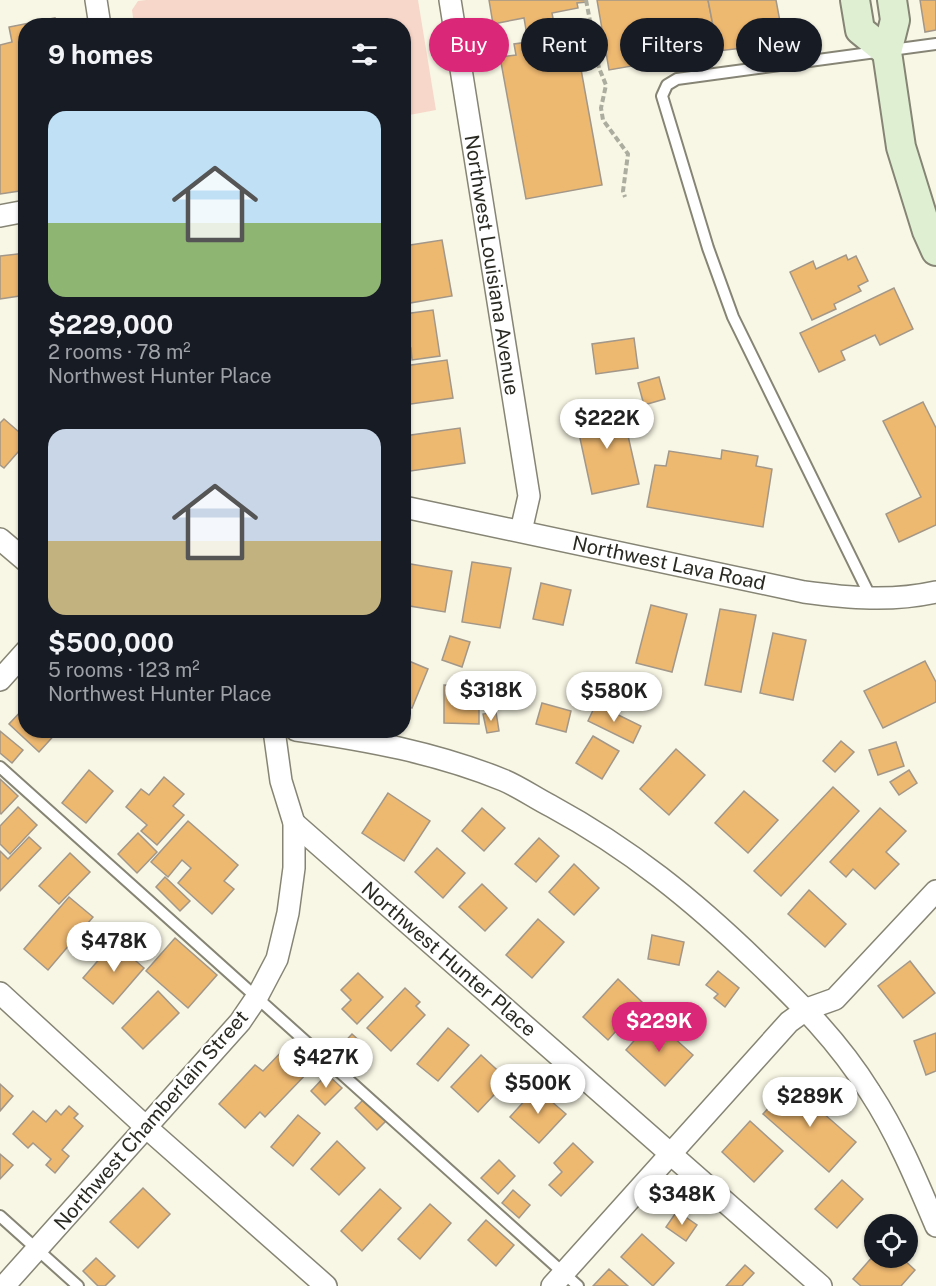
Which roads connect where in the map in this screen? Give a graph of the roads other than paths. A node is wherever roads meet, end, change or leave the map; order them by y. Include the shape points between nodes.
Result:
1 (96, 0) edge
2 (450, 0) edge
3 (855, 0) edge
4 (892, 0) edge
5 (99, 18) edge
6 (936, 44) edge
7 (887, 52) junction
8 (18, 213) edge
9 (0, 216) edge
10 (936, 251) edge
11 (411, 508) edge
12 (521, 531) junction
13 (0, 539) edge
14 (18, 554) edge
15 (936, 591) edge
16 (871, 599) junction
17 (18, 660) edge
18 (0, 680) edge
19 (275, 738) edge
20 (346, 738) edge
21 (0, 767) edge
22 (294, 823) junction
23 (936, 891) edge
24 (0, 993) edge
25 (257, 997) junction
26 (807, 1009) junction
27 (147, 1128) junction
28 (671, 1154) junction
29 (0, 1216) edge
30 (936, 1226) edge
31 (37, 1249) junction
32 (564, 1282) edge
33 (4, 1286) edge
34 (78, 1286) edge
35 (326, 1286) edge
36 (821, 1286) edge

1 - 5 street
2 - 12 street, Northwest Louisiana Avenue via 528,496
3 - 7 street via 860,30
4 - 7 street via 896,20
6 - 7 lane
7 - 10 street via 901,147
7 - 16 lane via 677,79 667,85 662,96 733,316
8 - 9 street
11 - 12 street, Northwest Lava Road
12 - 16 street, Northwest Lava Road via 764,584
13 - 14 street
15 - 16 street, Northwest Lava Road
17 - 18 street
19 - 22 street, Northwest Chamberlain Street via 281,781
20 - 26 street via 403,747 504,781 573,818 634,856 688,899
21 - 25 lane
22 - 25 street, Northwest Chamberlain Street via 288,913 277,959
22 - 28 street, Northwest Hunter Place
23 - 26 street via 835,999
24 - 27 street
25 - 27 street, Northwest Chamberlain Street via 240,1022
25 - 32 lane
26 - 28 street via 789,1022
26 - 30 street via 870,1092 915,1176
27 - 31 street, Northwest Chamberlain Street
27 - 35 street
28 - 32 street
28 - 36 street, Northwest Hunter Place
29 - 31 lane
31 - 33 street, Northwest Chamberlain Street
31 - 34 lane

